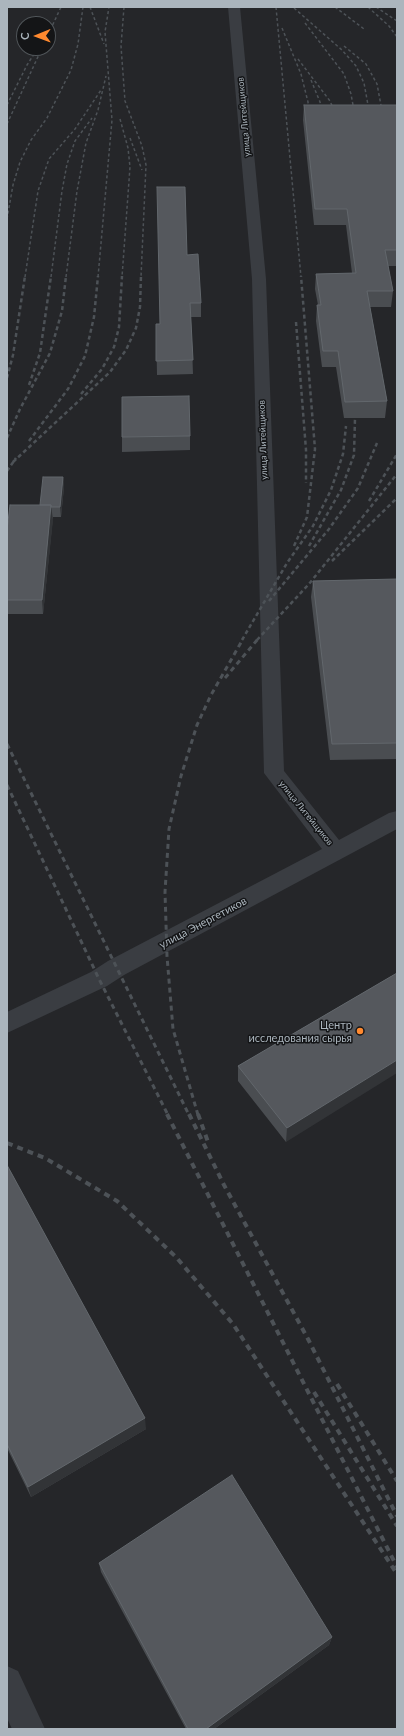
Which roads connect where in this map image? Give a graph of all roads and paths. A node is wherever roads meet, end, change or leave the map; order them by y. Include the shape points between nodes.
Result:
1 (234, 7) edge
2 (397, 819) edge
3 (337, 852) junction
4 (7, 1023) edge
5 (7, 1682) edge
6 (29, 1729) edge

1 - 3 street, улица Литейщиков via 259,279 274,773
2 - 3 street, улица Энергетиков
3 - 4 street, улица Энергетиков via 99,979
5 - 6 street

